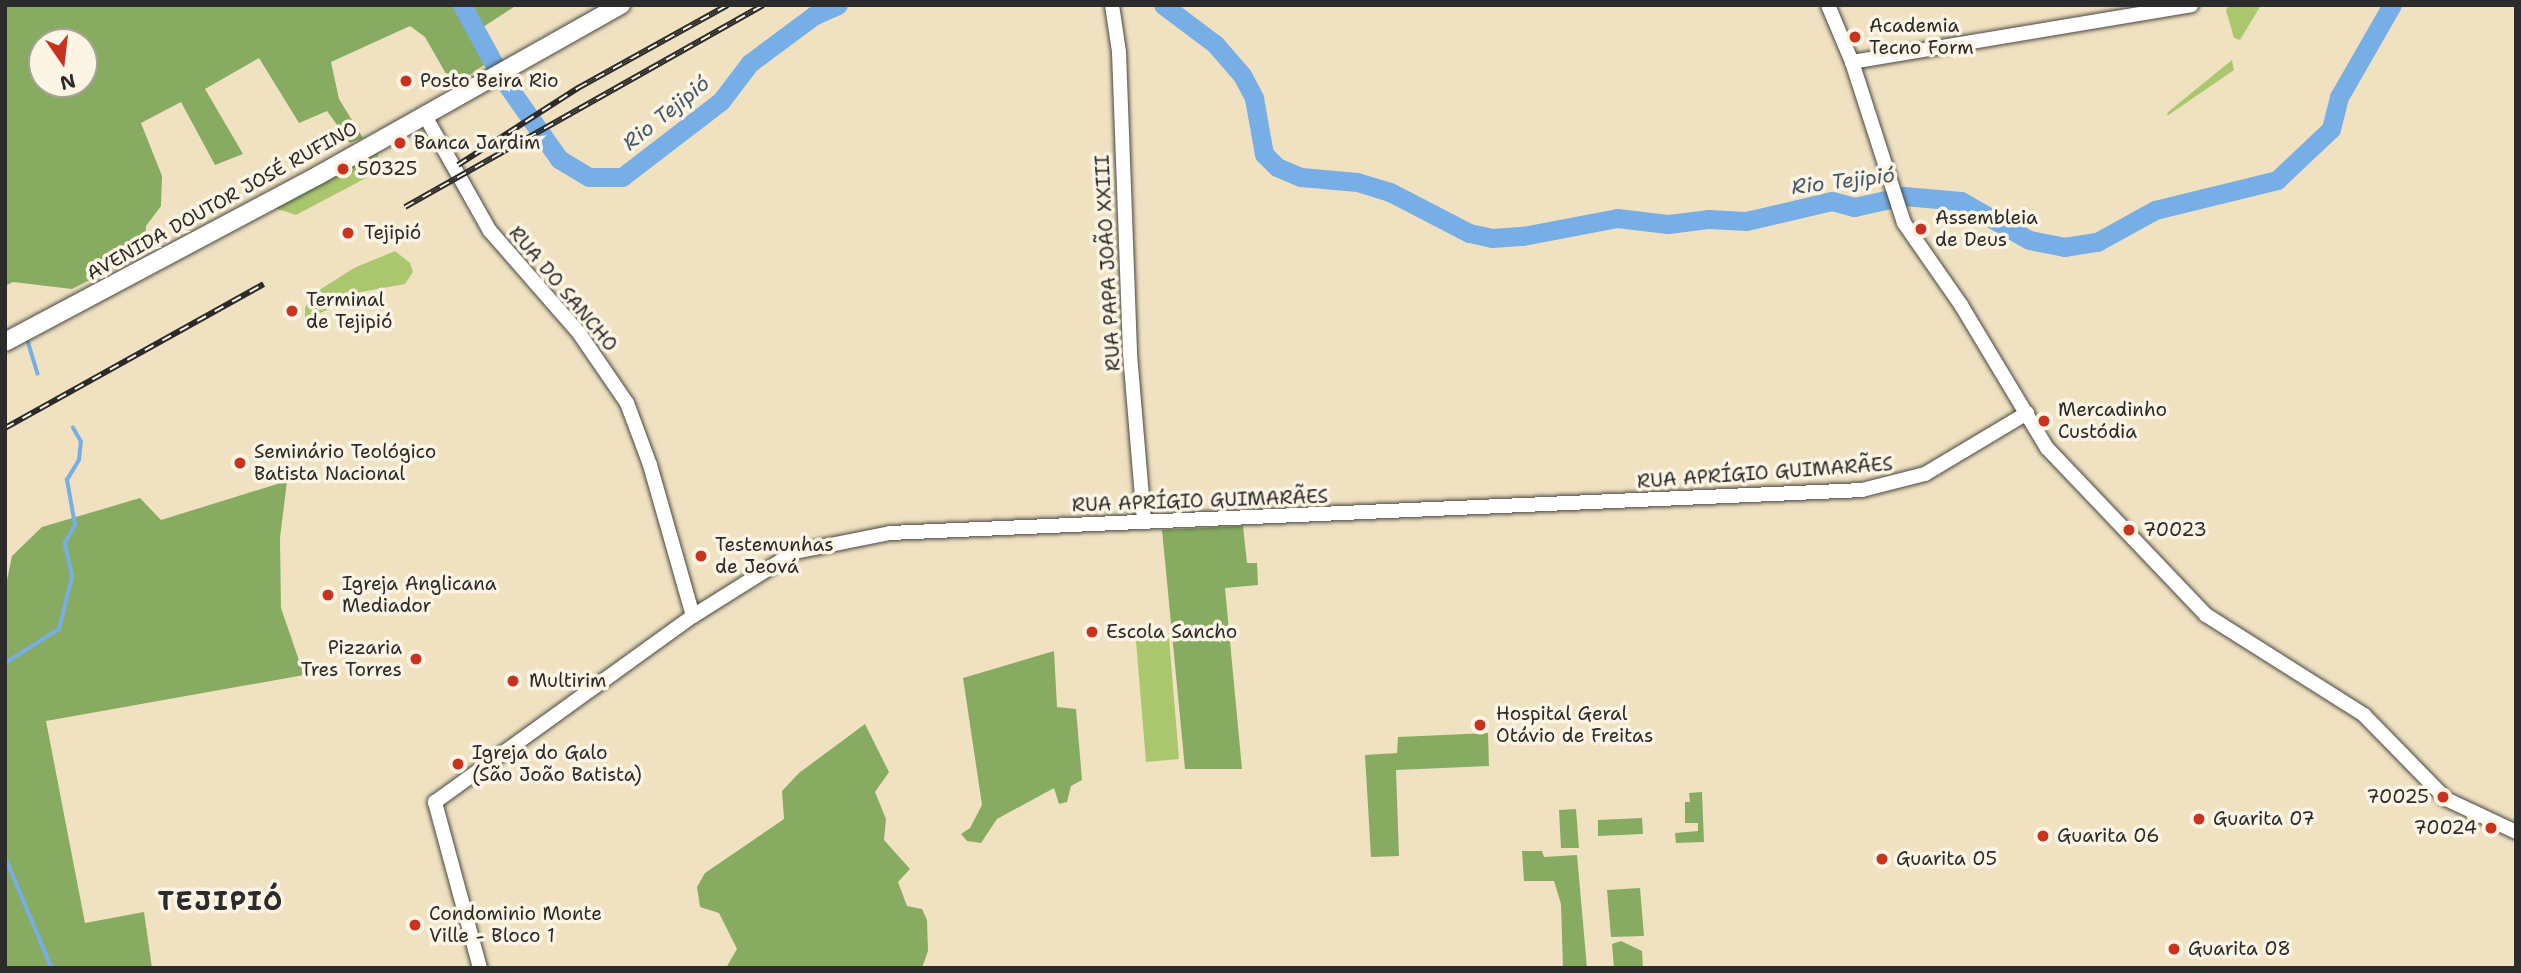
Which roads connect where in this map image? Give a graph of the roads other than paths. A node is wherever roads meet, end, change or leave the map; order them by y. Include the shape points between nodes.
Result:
1 (621, 5) edge
2 (1112, 5) edge
3 (1828, 5) edge
4 (2191, 5) edge
5 (1852, 62) junction
6 (424, 114) junction
7 (5, 341) edge
8 (2027, 413) junction
9 (1144, 520) junction
10 (693, 615) junction
11 (2516, 832) edge
12 (480, 968) edge

1 - 6 main road, AVENIDA DOUTOR JOSÉ RUFINO
2 - 9 street, RUA PAPA JOÃO XXIII via 1120,65 1130,354
3 - 5 street
4 - 5 street
5 - 8 street via 1902,217
6 - 7 main road, AVENIDA DOUTOR JOSÉ RUFINO
6 - 10 street, RUA DO SANCHO via 490,231 579,333 627,403 648,456
8 - 9 street, RUA APRÍGIO GUIMARÃES via 1925,474 1862,490 1396,513
8 - 11 street via 2047,448 2079,485 2139,540 2206,615 2364,715 2446,799
9 - 10 street, RUA APRÍGIO GUIMARÃES via 843,539 795,552
10 - 12 street, RUA APRÍGIO GUIMARÃES via 435,802

